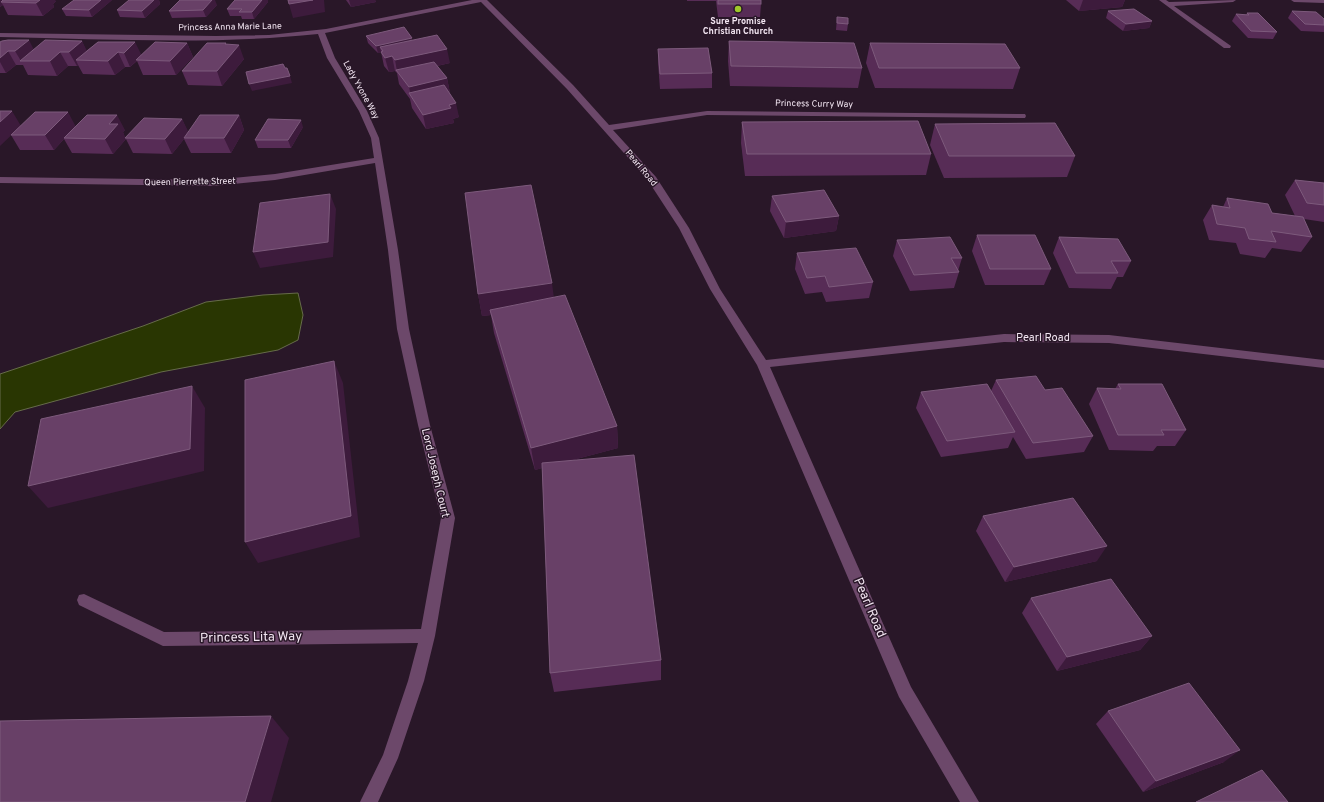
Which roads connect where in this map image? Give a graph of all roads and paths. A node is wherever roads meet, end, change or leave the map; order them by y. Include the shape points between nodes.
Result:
1 (483, 0) edge
2 (1233, 0) edge
3 (1294, 0) edge
4 (1324, 1) edge
5 (1165, 2) edge
6 (320, 31) junction
7 (0, 35) edge
8 (1227, 46) dead end
9 (1022, 116) dead end
10 (607, 128) junction
11 (378, 160) junction
12 (0, 180) edge
13 (763, 364) junction
14 (1324, 364) edge
15 (84, 600) dead end
16 (427, 636) junction
17 (369, 802) edge
18 (970, 802) edge

1 - 6 street, Princess Anna Marie Lane
1 - 10 street, Pearl Road
2 - 5 street
3 - 4 street
5 - 8 street
6 - 7 street, Princess Anna Marie Lane via 269,37 230,38
6 - 11 street, Lady Yvone Way via 375,138
9 - 10 street, Princess Curry Way via 707,113
10 - 13 street, Pearl Road via 651,177 684,228 715,289
11 - 12 street, Queen Pierrette Street via 276,177 213,183
11 - 16 street, Lord Joseph Court via 403,329 424,426 448,518
13 - 14 street, Pearl Road via 1012,338 1109,338
13 - 18 street, Pearl Road via 905,692
15 - 16 street, Princess Lita Way via 163,639
16 - 17 street, Lord Joseph Court via 416,681 390,758

